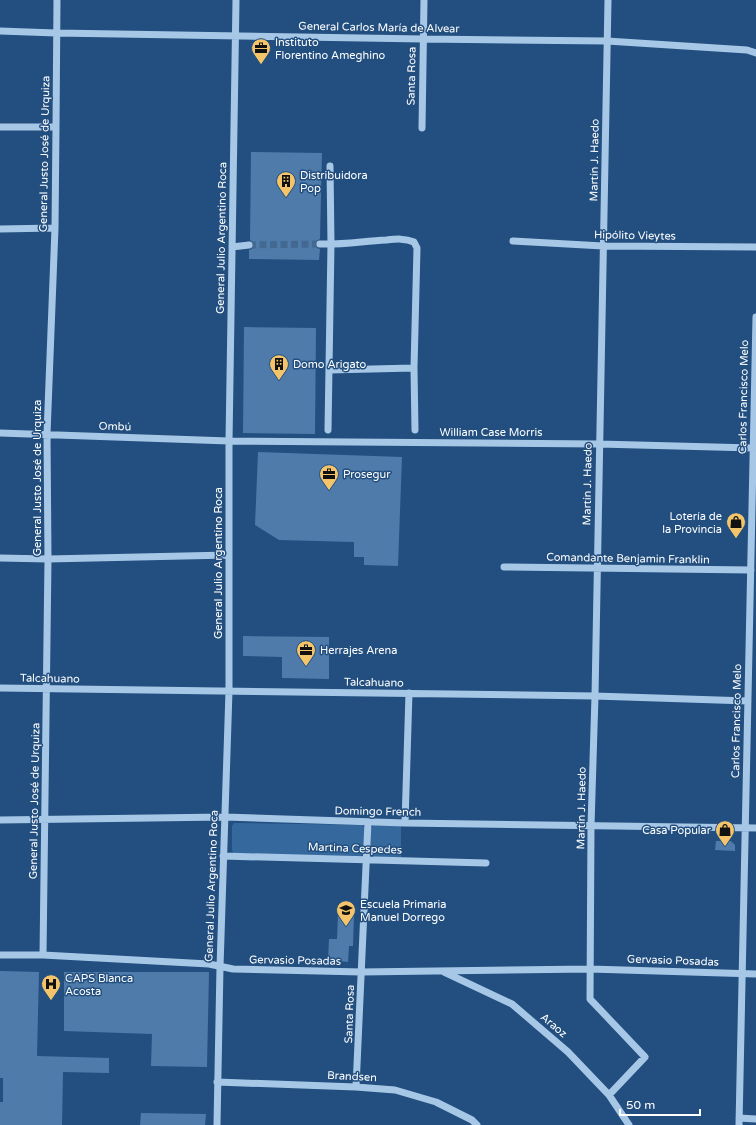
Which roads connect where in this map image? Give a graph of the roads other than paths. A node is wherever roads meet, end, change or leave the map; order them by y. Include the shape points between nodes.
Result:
1 (57, 0) edge
2 (236, 0) edge
3 (424, 0) edge
4 (608, 0) edge
5 (0, 31) edge
6 (56, 33) junction
7 (235, 36) junction
8 (423, 39) junction
9 (607, 41) junction
10 (756, 53) edge
11 (0, 127) edge
12 (56, 127) junction
13 (422, 128) dead end
14 (330, 166) dead end
15 (0, 228) edge
16 (55, 228) junction
17 (513, 241) dead end
18 (320, 244) tunnel mouth
19 (331, 244) junction
20 (249, 245) tunnel mouth
21 (603, 246) junction
22 (232, 247) junction
23 (756, 248) edge
24 (756, 317) edge
25 (414, 368) junction
26 (328, 370) junction
27 (328, 430) dead end
28 (415, 430) dead end
29 (0, 433) edge
30 (47, 434) junction
31 (229, 441) junction
32 (599, 444) junction
33 (753, 448) junction
34 (754, 480) edge
35 (229, 555) junction
36 (0, 558) edge
37 (48, 559) junction
38 (504, 567) dead end
39 (597, 568) junction
40 (751, 570) junction
41 (748, 685) junction
42 (756, 687) edge
43 (0, 688) edge
44 (47, 689) junction
45 (229, 691) junction
46 (409, 693) junction
47 (595, 696) junction
48 (748, 701) junction
49 (225, 817) junction
50 (0, 820) edge
51 (44, 820) junction
52 (368, 822) junction
53 (405, 823) junction
54 (591, 826) junction
55 (745, 828) junction
56 (756, 828) edge
57 (223, 856) junction
58 (367, 859) junction
59 (486, 863) dead end
60 (0, 955) edge
61 (42, 955) junction
62 (220, 967) junction
63 (590, 969) junction
64 (442, 970) junction
65 (361, 972) junction
66 (742, 973) junction
67 (756, 974) edge
68 (217, 1082) junction
69 (356, 1087) junction
70 (609, 1095) junction
71 (756, 1119) edge
72 (739, 1122) edge
73 (217, 1125) edge
74 (477, 1125) edge
75 (629, 1125) edge

1 - 6 street, General Justo José de Urquiza
2 - 7 street, General Julio Argentino Roca
3 - 8 street, Santa Rosa
4 - 9 street, Martín J. Haedo
5 - 6 street, General Carlos María de Alvear
6 - 7 street, General Carlos María de Alvear
6 - 12 street, General Justo José de Urquiza
7 - 8 street, General Carlos María de Alvear
7 - 22 street, General Julio Argentino Roca
8 - 9 street, General Carlos María de Alvear
8 - 13 street, Santa Rosa
9 - 10 street, General Carlos María de Alvear via 747,50
9 - 21 street, Martín J. Haedo
11 - 12 street
12 - 16 street, General Justo José de Urquiza
14 - 19 street
15 - 16 street
16 - 30 street, General Justo José de Urquiza
17 - 21 street, Hipólito Vieytes
18 - 19 street
19 - 25 street via 406,239 414,242 417,248
19 - 26 street
20 - 22 street
21 - 23 street, Hipólito Vieytes
21 - 32 street, Martín J. Haedo
22 - 31 street, General Julio Argentino Roca
24 - 33 street, Carlos Francisco Melo
25 - 26 street
25 - 28 street
26 - 27 street
29 - 30 street, Ombú
30 - 31 street, Ombú
30 - 37 street, General Justo José de Urquiza
31 - 32 street, William Case Morris
31 - 35 street, General Julio Argentino Roca
32 - 33 street, William Case Morris
32 - 39 street, Martín J. Haedo
33 - 34 street, Carlos Francisco Melo
34 - 40 street, Carlos Francisco Melo
35 - 37 street
35 - 45 street, General Julio Argentino Roca
36 - 37 street
37 - 44 street, General Justo José de Urquiza
38 - 39 street, Comandante Benjamin Franklin
39 - 40 street, Comandante Benjamin Franklin
39 - 47 street, Martín J. Haedo
40 - 41 street, Carlos Francisco Melo
41 - 42 street
41 - 48 street, Carlos Francisco Melo
43 - 44 street, Talcahuano
44 - 45 street, Talcahuano
44 - 51 street, General Justo José de Urquiza
45 - 46 street, Talcahuano
45 - 49 street, General Julio Argentino Roca
46 - 47 street, Talcahuano
46 - 53 street
47 - 48 street, Talcahuano
47 - 54 street, Martín J. Haedo
48 - 55 street, Carlos Francisco Melo
49 - 51 street, Domingo French
49 - 52 street, Domingo French
49 - 57 street, General Julio Argentino Roca
50 - 51 street, Domingo French
51 - 61 street, General Justo José de Urquiza
52 - 53 street, Domingo French
52 - 58 street, Santa Rosa
53 - 54 street, Domingo French
54 - 55 street, Domingo French
54 - 63 street, Martín J. Haedo
55 - 56 street, Domingo French
55 - 66 street, Carlos Francisco Melo
57 - 58 street, Martina Cespedes
57 - 62 street, General Julio Argentino Roca
58 - 59 street, Martina Cespedes
58 - 65 street, Santa Rosa
60 - 61 street, Gervasio Posadas
61 - 62 street, Gervasio Posadas via 209,964
62 - 65 street, Gervasio Posadas
62 - 68 street, General Julio Argentino Roca
63 - 64 street, Gervasio Posadas
63 - 66 street, Gervasio Posadas
63 - 70 street via 590,999 645,1057
64 - 65 street, Gervasio Posadas
64 - 70 street, Araoz via 512,1004 568,1052
65 - 69 street, Santa Rosa
66 - 67 street, Gervasio Posadas
66 - 72 street, Carlos Francisco Melo
68 - 69 street, Brandsen
68 - 73 street, General Julio Argentino Roca
69 - 74 street, Brandsen via 395,1090 436,1102
70 - 75 street, Araoz
71 - 72 street

